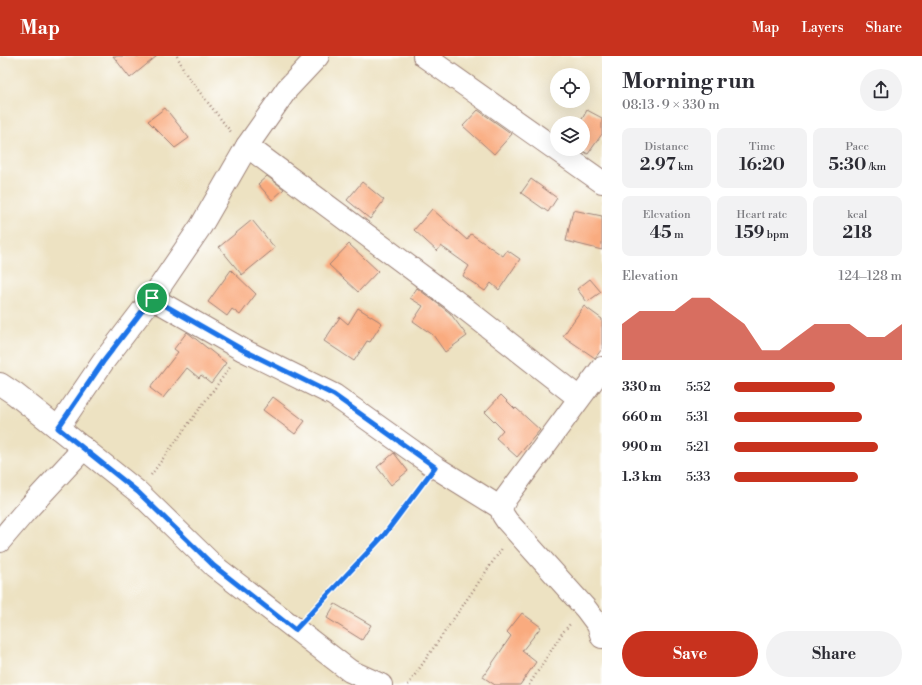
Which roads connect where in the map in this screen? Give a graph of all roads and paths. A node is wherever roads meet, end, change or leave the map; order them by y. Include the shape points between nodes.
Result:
1 (178, 56) edge
2 (318, 56) edge
3 (424, 56) edge
4 (246, 148) junction
5 (602, 182) edge
6 (152, 298) junction
7 (243, 350) junction
8 (602, 368) edge
9 (0, 384) edge
10 (579, 398) junction
11 (58, 428) junction
12 (84, 448) junction
13 (435, 467) junction
14 (138, 492) junction
15 (501, 508) junction
16 (514, 530) junction
17 (0, 541) edge
18 (586, 609) junction
19 (295, 630) junction
20 (602, 637) edge
21 (344, 678) edge
22 (381, 685) edge
23 (408, 685) edge
24 (529, 685) edge

1 - 4 path via 196,90
2 - 4 street via 287,89
3 - 5 street
4 - 6 street via 201,226
4 - 10 street via 454,300
6 - 7 street
6 - 11 street via 103,362
7 - 13 street via 334,395
7 - 14 path
8 - 10 street
9 - 11 street
10 - 15 street
11 - 12 street
12 - 14 street
12 - 17 street
13 - 15 street
13 - 19 path via 384,535
14 - 19 street via 214,566
15 - 16 street
16 - 18 street
16 - 23 path
18 - 20 street via 598,625
18 - 24 path via 563,632
19 - 21 street
21 - 22 street

